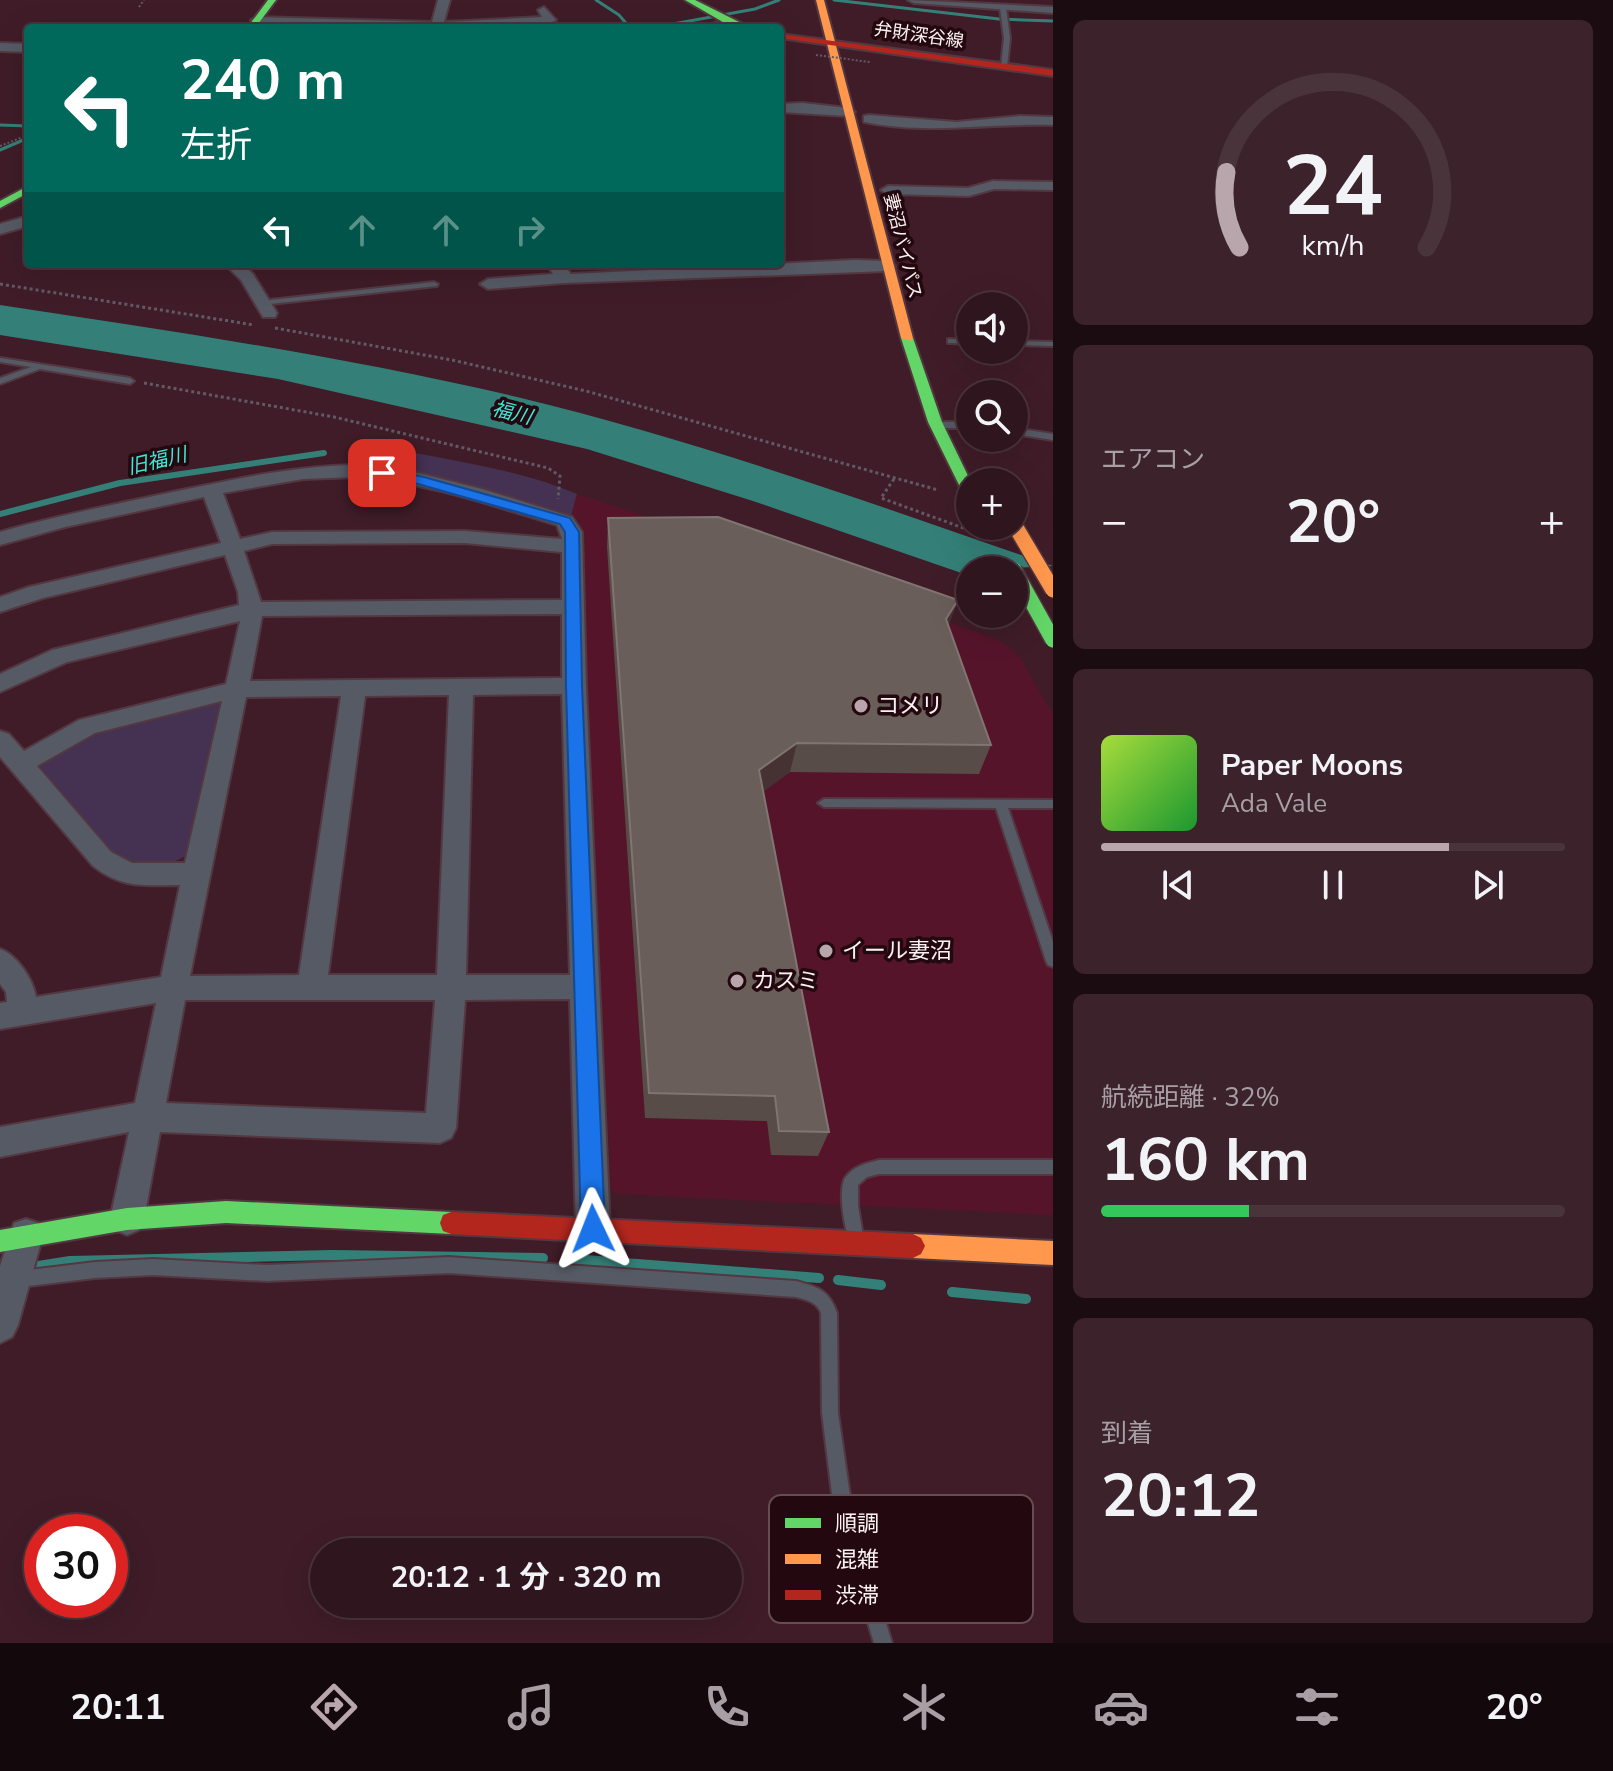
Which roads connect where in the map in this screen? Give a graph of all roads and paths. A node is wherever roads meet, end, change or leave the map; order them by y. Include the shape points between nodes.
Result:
1 (144, 0) edge
2 (272, 0) edge
3 (444, 0) edge
4 (689, 0) edge
5 (820, 0) edge
6 (914, 0) edge
7 (139, 7) dead end
8 (1003, 8) junction
9 (544, 10) dead end
10 (1053, 10) edge
11 (846, 23) dead end
12 (254, 24) edge
13 (439, 24) edge
14 (486, 24) edge
15 (735, 24) edge
16 (784, 37) edge
17 (0, 47) edge
18 (24, 48) edge
19 (823, 49) junction
20 (860, 56) junction
21 (1004, 67) junction
22 (1053, 73) edge
23 (863, 90) dead end
24 (784, 108) edge
25 (848, 112) junction
26 (869, 119) junction
27 (1053, 121) edge
28 (24, 137) edge
29 (0, 146) edge
30 (1053, 186) edge
31 (880, 187) junction
32 (24, 191) edge
33 (0, 205) edge
34 (24, 222) edge
35 (0, 229) edge
36 (887, 266) junction
37 (784, 267) edge
38 (237, 268) edge
39 (702, 268) edge
40 (640, 270) edge
41 (559, 271) edge
42 (0, 284) edge
43 (434, 284) dead end
44 (485, 287) dead end
45 (265, 308) joint
46 (951, 341) dead end
47 (956, 341) edge
48 (1028, 343) edge
49 (1053, 344) edge
50 (0, 360) edge
51 (40, 367) junction
52 (0, 381) edge
53 (130, 381) joint
54 (956, 421) edge
55 (936, 425) junction
56 (1028, 433) edge
57 (1053, 437) edge
58 (958, 468) edge
59 (894, 479) junction
60 (211, 489) junction
61 (938, 490) dead end
62 (557, 504) dead end
63 (956, 525) edge
64 (0, 539) edge
65 (1023, 540) edge
66 (233, 546) junction
67 (572, 546) junction
68 (1053, 590) edge
69 (1028, 595) edge
70 (0, 605) edge
71 (573, 607) junction
72 (252, 609) junction
73 (1053, 640) edge
74 (0, 684) edge
75 (574, 686) junction
76 (354, 687) junction
77 (461, 687) junction
78 (238, 689) junction
79 (0, 740) edge
80 (21, 764) junction
81 (824, 803) dead end
82 (1053, 804) edge
83 (1001, 805) junction
84 (196, 874) junction
85 (0, 961) edge
86 (1053, 961) edge
87 (312, 987) junction
88 (451, 987) junction
89 (586, 987) junction
90 (172, 988) junction
91 (11, 1014) edge
92 (147, 1117) junction
93 (0, 1142) edge
94 (1053, 1167) edge
95 (127, 1219) junction
96 (593, 1229) junction
97 (13, 1238) edge
98 (857, 1243) junction
99 (1053, 1253) edge
100 (6, 1286) edge
101 (0, 1325) edge
102 (841, 1495) edge
103 (877, 1623) edge
104 (883, 1643) edge

1 - 7 path
2 - 12 main road
3 - 13 street
4 - 15 main road
5 - 19 main road, 妻沼バイパス
6 - 8 street
8 - 10 street
8 - 21 lane
9 - 14 street via 550,20
11 - 20 main road
16 - 19 main road, 弁財深谷線
17 - 18 street
19 - 20 main road, 弁財深谷線
19 - 20 path, bridge
19 - 25 main road, 妻沼バイパス
20 - 21 main road, 弁財深谷線
21 - 22 main road, 弁財深谷線
23 - 26 main road, 妻沼バイパス
24 - 25 street
25 - 31 main road, 妻沼バイパス
26 - 27 street via 956,126
26 - 31 main road, 妻沼バイパス
28 - 29 path
30 - 31 street via 993,185 969,192
31 - 36 main road, 妻沼バイパス
32 - 33 main road
34 - 35 street
36 - 37 street
36 - 55 main road, 妻沼バイパス
38 - 45 street
39 - 40 street
40 - 41 street
41 - 44 street
42 - 59 path via 452,360 586,391
43 - 45 lane
46 - 47 lane
48 - 49 lane
50 - 51 lane
51 - 52 lane
51 - 53 lane
53 - 62 path via 334,417 548,468 560,476
54 - 55 lane
55 - 58 main road, 妻沼バイパス
56 - 57 lane
59 - 61 path
59 - 63 path via 881,498
60 - 64 street
60 - 66 street
60 - 67 street via 324,471 399,475 565,521
65 - 68 main road, bridge
66 - 67 street via 291,537 465,537
66 - 70 street
66 - 72 street
67 - 71 street
69 - 73 main road, bridge
71 - 72 street
71 - 75 street
72 - 74 street via 60,656
72 - 78 street
75 - 77 street
75 - 89 street
76 - 77 street
76 - 78 street
76 - 87 street
77 - 88 street
78 - 80 street via 88,726
78 - 84 street
79 - 80 street
80 - 84 street via 118,871
81 - 83 lane
82 - 83 lane
83 - 86 lane
84 - 90 street
85 - 91 street via 20,989
87 - 88 street
87 - 90 street
88 - 89 street
88 - 92 street via 440,1128
89 - 96 street
90 - 91 street
90 - 92 street
92 - 93 street
92 - 95 street
94 - 98 lane via 863,1171 851,1182
95 - 96 main road via 226,1212
95 - 97 main road
96 - 98 main road
97 - 100 street
98 - 99 main road
100 - 101 street
100 - 102 lane via 29,1278 153,1267 267,1273 449,1265 796,1289 827,1303 830,1413
103 - 104 lane

